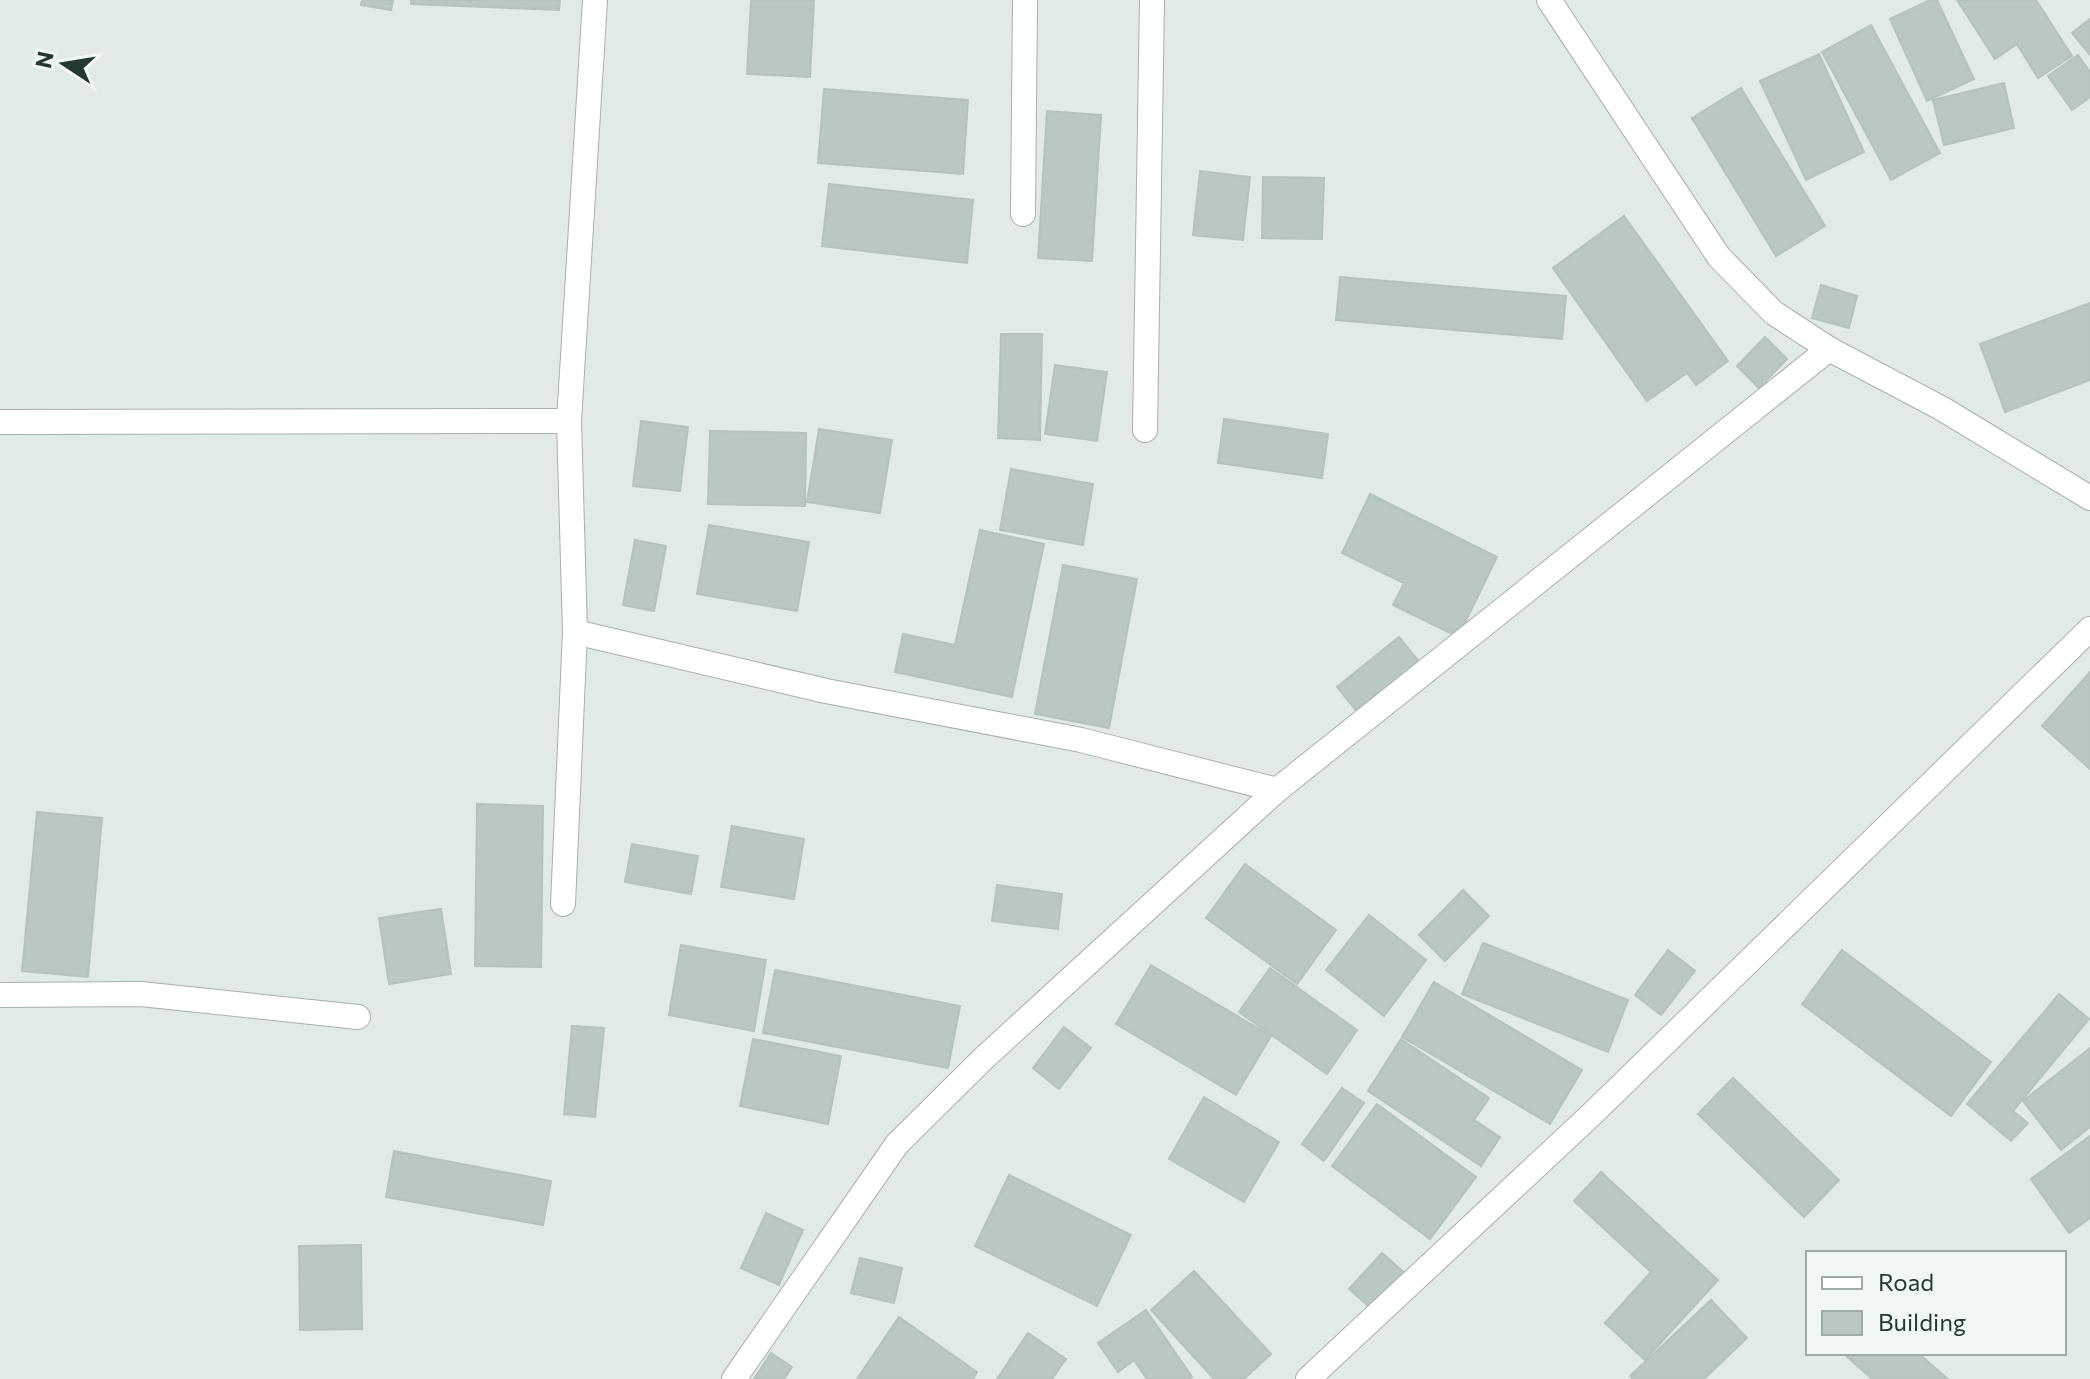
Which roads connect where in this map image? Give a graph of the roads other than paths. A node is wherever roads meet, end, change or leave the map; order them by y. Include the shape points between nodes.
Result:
1 (595, 0) edge
2 (1025, 0) edge
3 (1152, 0) edge
4 (1549, 0) edge
5 (1023, 214) dead end
6 (1829, 349) junction
7 (569, 421) junction
8 (0, 422) edge
9 (1145, 430) dead end
10 (2090, 498) edge
11 (2090, 629) edge
12 (575, 632) junction
13 (1277, 790) junction
14 (563, 904) dead end
15 (0, 995) edge
16 (358, 1017) dead end
17 (734, 1379) edge
18 (1308, 1379) edge

1 - 7 street
2 - 5 street
3 - 9 street
4 - 6 street via 1719,257 1774,313
6 - 10 street via 1941,408
6 - 13 street
7 - 8 street
7 - 12 street
11 - 18 street via 1591,1115
12 - 13 street via 826,691 1081,740
12 - 14 street
13 - 17 street via 897,1144
15 - 16 street via 141,994

